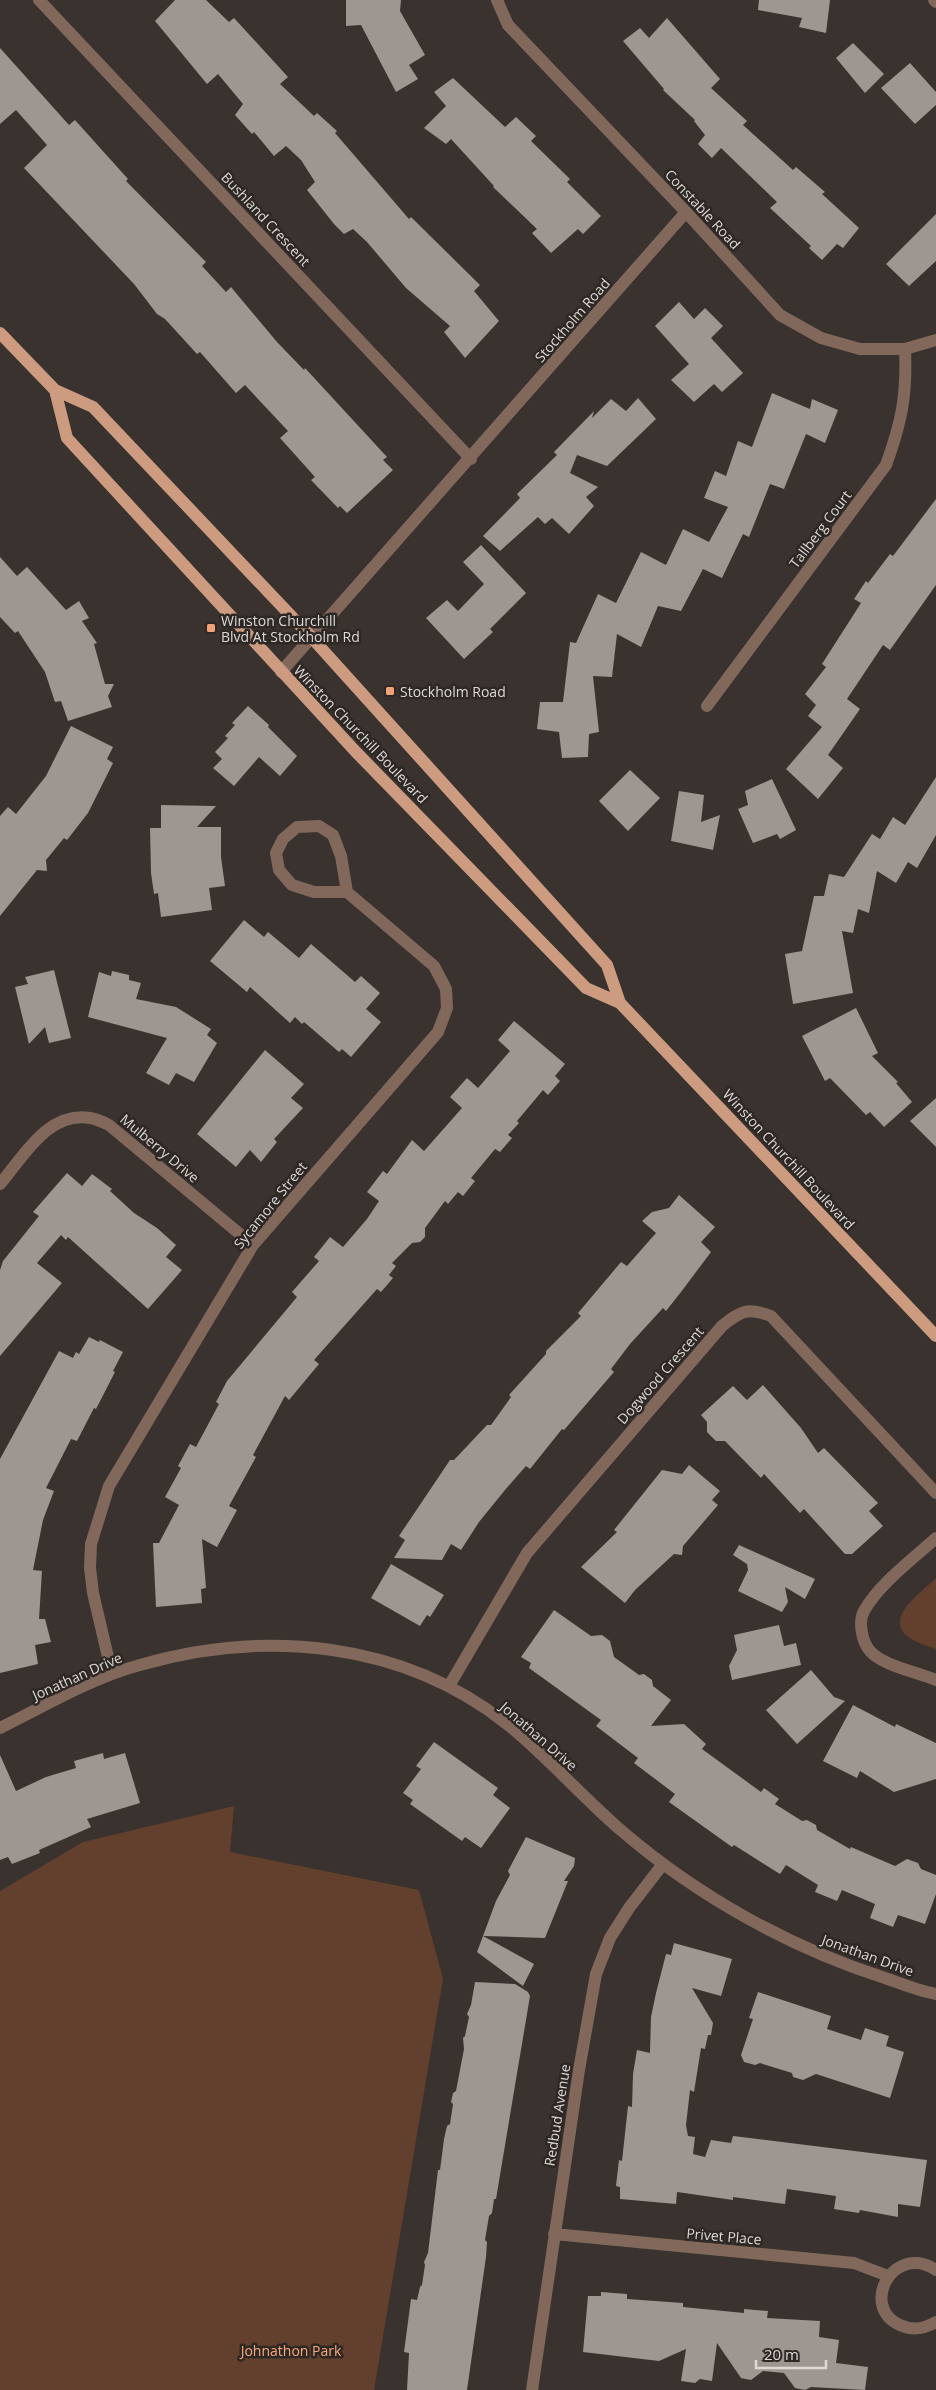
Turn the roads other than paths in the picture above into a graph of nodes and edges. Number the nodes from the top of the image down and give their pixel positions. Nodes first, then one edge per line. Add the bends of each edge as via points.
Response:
1 (39, 0) edge
2 (498, 0) edge
3 (686, 212) junction
4 (0, 333) edge
5 (936, 340) edge
6 (905, 349) junction
7 (54, 390) junction
8 (471, 459) junction
9 (312, 638) junction
10 (281, 672) junction
11 (707, 706) dead end
12 (347, 892) junction
13 (620, 1003) junction
14 (0, 1184) edge
15 (253, 1245) junction
16 (936, 1336) edge
17 (936, 1493) edge
18 (936, 1538) edge
19 (112, 1674) junction
20 (936, 1680) edge
21 (449, 1686) junction
22 (0, 1728) edge
23 (663, 1864) junction
24 (936, 1994) edge
25 (554, 2234) junction
26 (936, 2270) edge
27 (888, 2276) junction
28 (936, 2322) edge
29 (532, 2390) edge

1 - 8 street, Bushland Crescent
2 - 3 street, Constable Road via 508,25
3 - 6 street, Constable Road via 780,315 821,338 860,349
3 - 8 street, Stockholm Road
4 - 7 main road, Winston Churchill Boulevard
5 - 6 street, Constable Road
6 - 11 street, Tallberg Court via 906,386 900,422 886,465
7 - 9 main road, Winston Churchill Boulevard via 93,407
7 - 10 main road, Winston Churchill Boulevard via 67,438
8 - 9 street, Stockholm Road
9 - 10 street, Stockholm Road
9 - 13 main road, Winston Churchill Boulevard via 607,965
10 - 13 main road, Winston Churchill Boulevard via 586,988
12 - 12 street via 341,856 333,835 319,826 297,827 283,839 276,854 279,870 292,884 314,892
12 - 15 street, Sycamore Street via 434,966 446,989 447,1008 438,1032
13 - 16 main road, Winston Churchill Boulevard
14 - 15 street, Mulberry Drive via 47,1129 68,1118 91,1118 109,1125
15 - 19 street, Sycamore Street via 109,1486 99,1514 91,1544 90,1568
17 - 21 street, Dogwood Crescent via 771,1316 756,1310 740,1312 722,1326 527,1553
18 - 20 street via 879,1591 862,1613 862,1636 870,1651 890,1663
19 - 21 street, Jonathan Drive via 200,1650 236,1646 313,1647 385,1662
19 - 22 street, Jonathan Drive
21 - 23 street, Jonathan Drive via 506,1724 622,1832
23 - 24 street, Jonathan Drive via 775,1933 873,1974
23 - 25 street, Redbud Avenue via 615,1930 596,1974
25 - 27 street, Privet Place via 854,2263
25 - 29 street, Redbud Avenue
26 - 27 street via 918,2263 907,2263
27 - 28 street via 881,2296 888,2316 901,2326 917,2330

